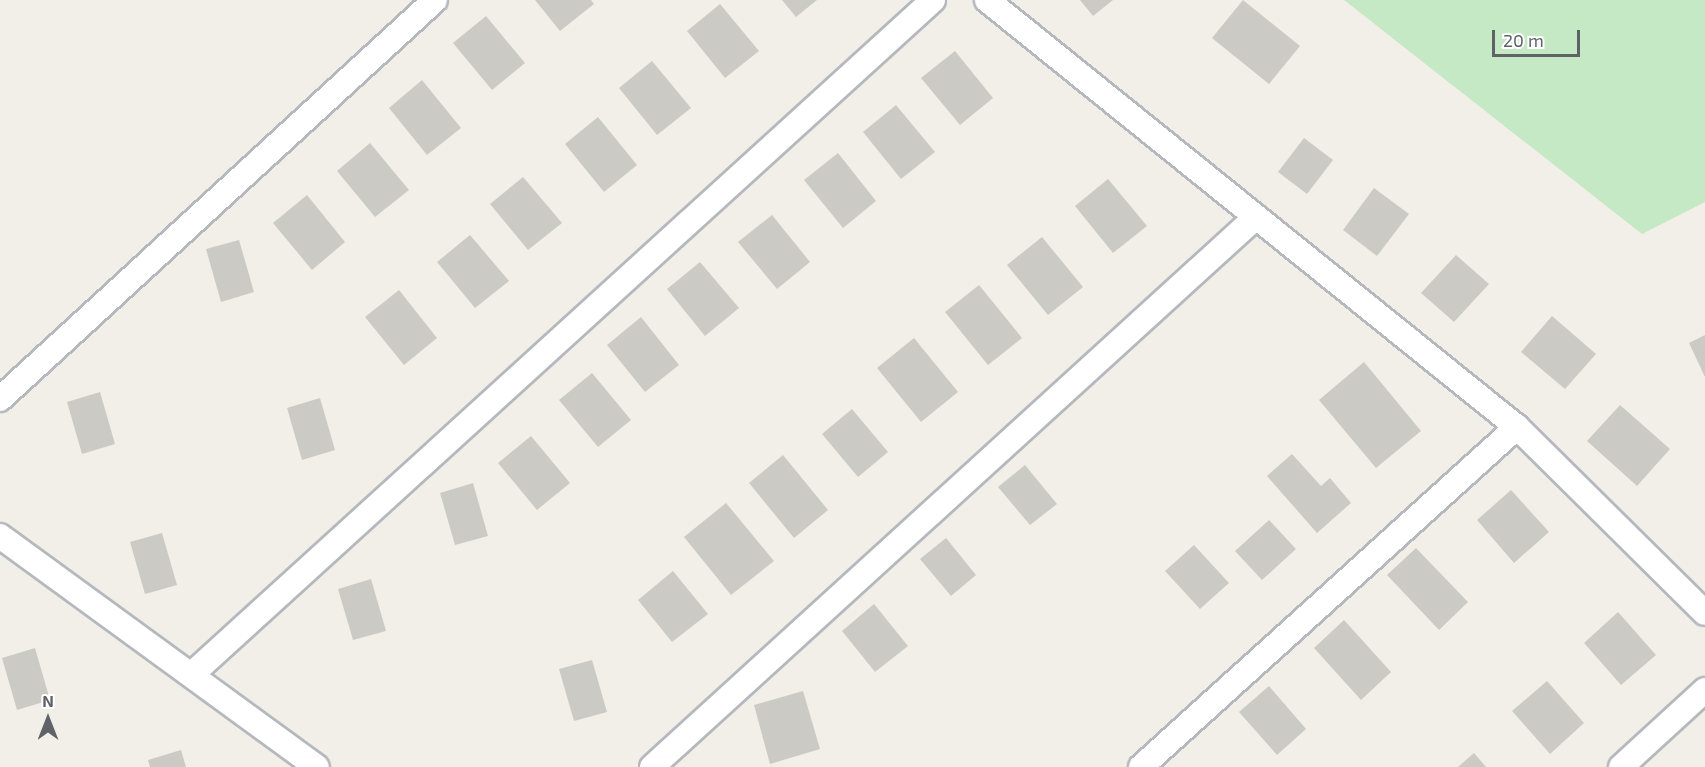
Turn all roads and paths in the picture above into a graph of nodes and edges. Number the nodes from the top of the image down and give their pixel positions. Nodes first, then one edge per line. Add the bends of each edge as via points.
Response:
1 (435, 0) edge
2 (933, 0) edge
3 (987, 0) edge
4 (1256, 217) junction
5 (0, 399) edge
6 (1517, 427) junction
7 (0, 536) edge
8 (1705, 613) edge
9 (191, 675) junction
10 (1705, 690) edge
11 (317, 767) edge
12 (652, 767) edge
13 (1141, 767) edge
14 (1621, 767) edge

1 - 5 street
2 - 9 street
3 - 4 street
4 - 6 street
4 - 12 street
6 - 8 street
6 - 13 street
7 - 9 street
9 - 11 street
10 - 14 street

